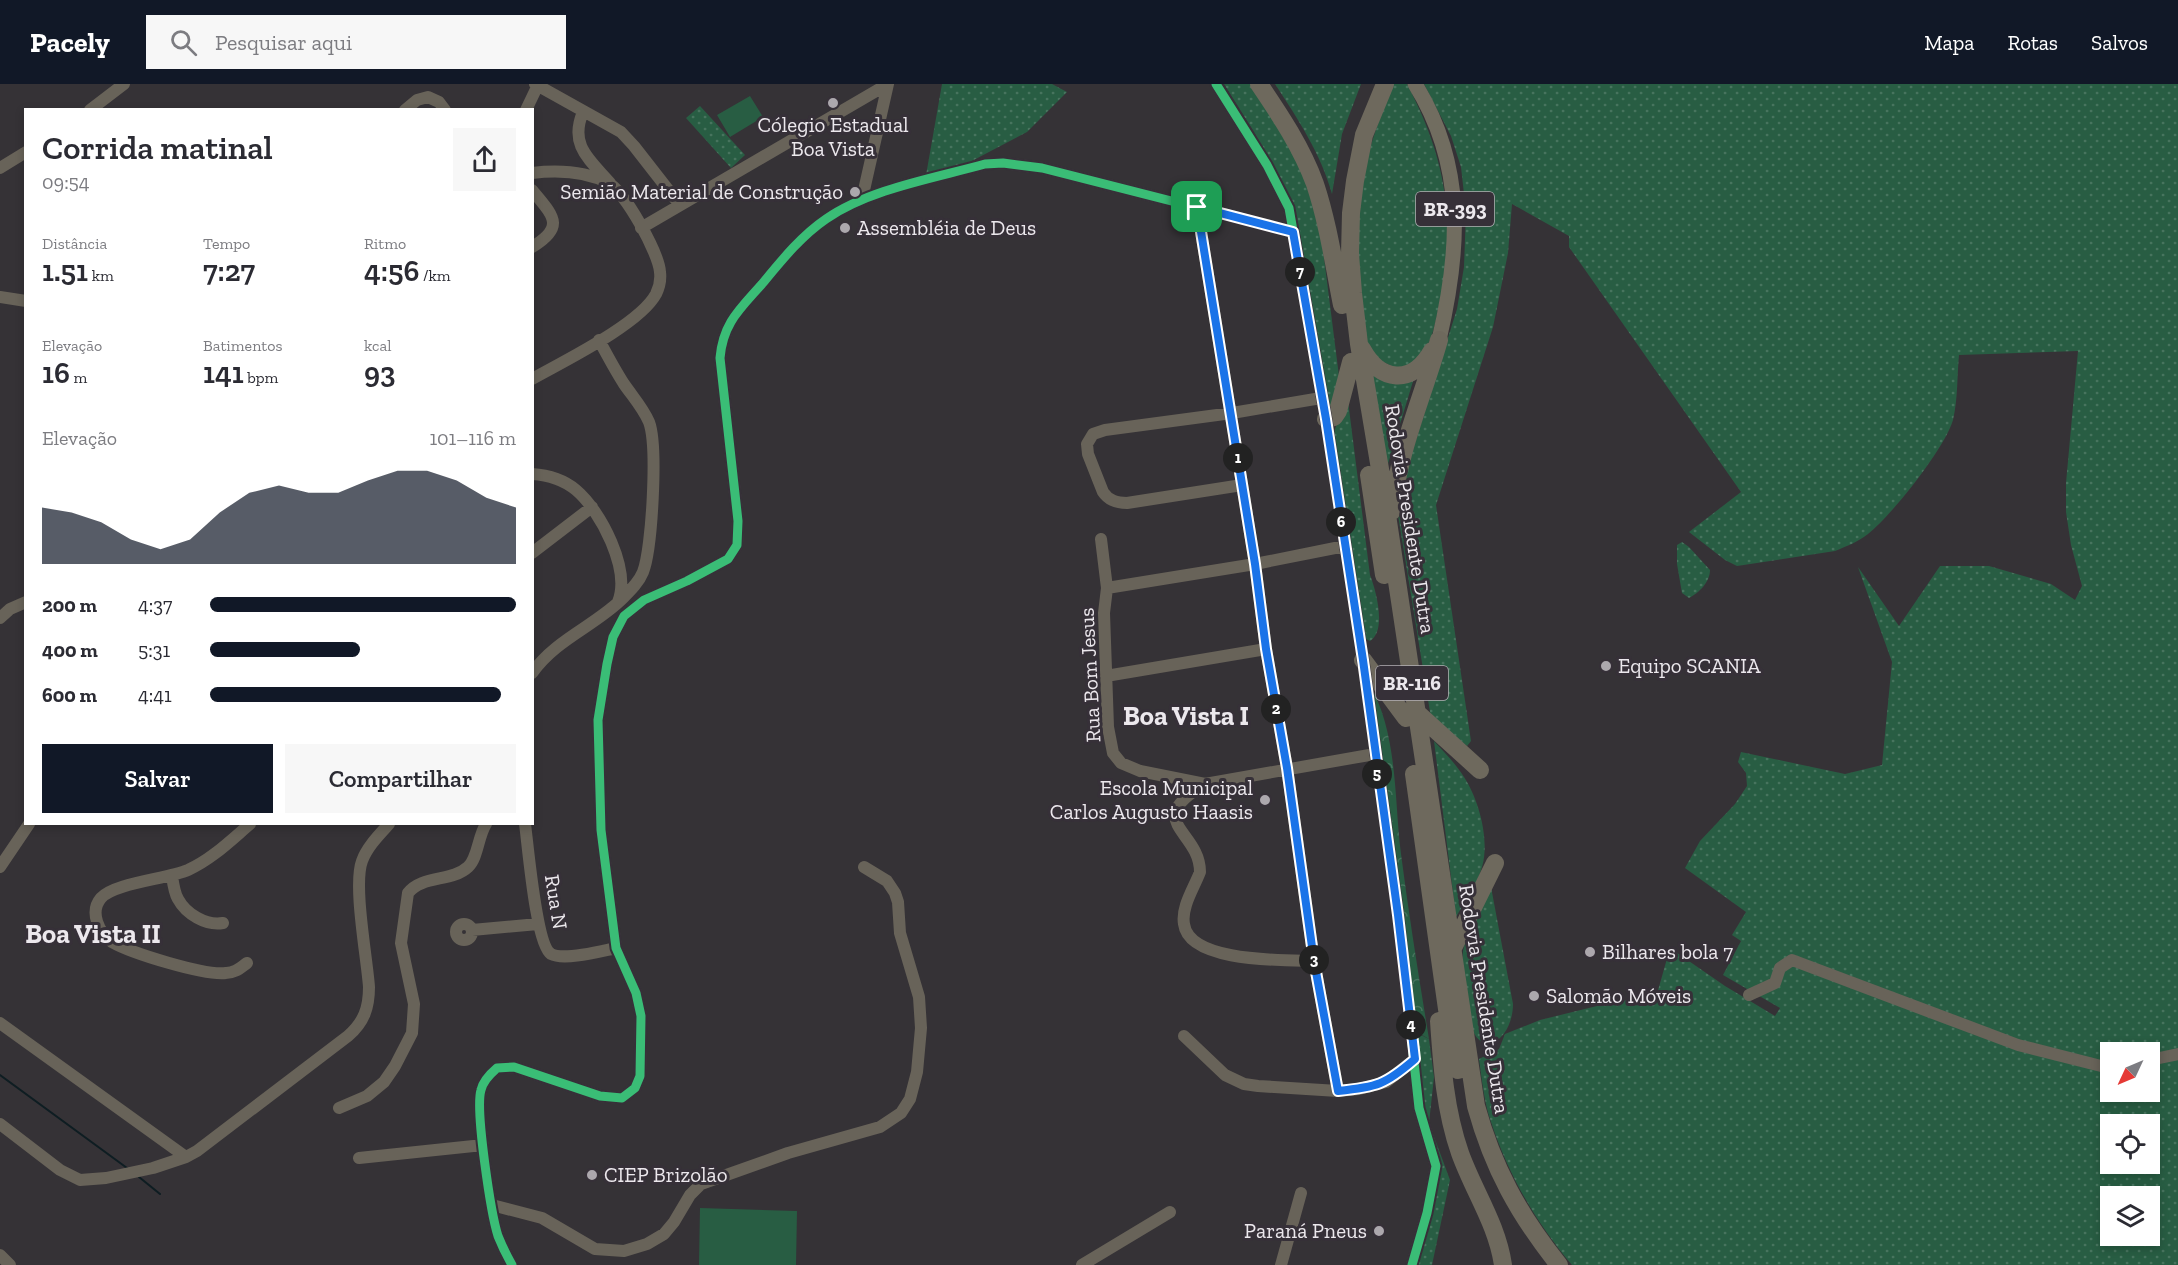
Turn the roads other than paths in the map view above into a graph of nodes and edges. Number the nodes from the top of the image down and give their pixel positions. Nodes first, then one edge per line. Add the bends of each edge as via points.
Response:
1 (124, 84) edge
2 (888, 84) edge
3 (1216, 84) edge
4 (1259, 84) edge
5 (1372, 84) edge
6 (1385, 84) edge
7 (1415, 84) edge
8 (536, 85) edge
9 (93, 108) edge
10 (407, 108) edge
11 (443, 108) edge
12 (527, 108) edge
13 (582, 112) junction
14 (24, 153) edge
15 (0, 168) edge
16 (534, 173) edge
17 (610, 183) junction
18 (534, 192) edge
19 (862, 199) junction
20 (680, 205) junction
21 (1197, 207) junction
22 (641, 228) junction
23 (1293, 232) junction
24 (534, 246) edge
25 (0, 297) edge
26 (24, 301) edge
27 (1342, 305) junction
28 (599, 340) junction
29 (1439, 340) junction
30 (1359, 344) junction
31 (1352, 362) junction
32 (534, 377) edge
33 (1321, 398) junction
34 (1232, 413) junction
35 (1326, 419) junction
36 (534, 474) edge
37 (1242, 485) junction
38 (592, 507) junction
39 (1390, 532) junction
40 (1101, 539) dead end
41 (1345, 546) junction
42 (534, 551) edge
43 (1255, 564) junction
44 (622, 578) junction
45 (635, 584) junction
46 (1107, 588) junction
47 (643, 601) junction
48 (24, 604) edge
49 (620, 605) junction
50 (0, 618) edge
51 (591, 627) junction
52 (578, 632) junction
53 (611, 644) junction
54 (1266, 649) junction
55 (1363, 660) junction
56 (534, 671) edge
57 (1106, 676) junction
58 (1411, 715) junction
59 (1375, 754) junction
60 (1287, 768) junction
61 (1480, 770) dead end
62 (1204, 784) junction
63 (28, 825) edge
64 (249, 825) edge
65 (388, 825) edge
66 (486, 825) edge
67 (525, 825) edge
68 (1495, 863) dead end
69 (0, 867) edge
70 (864, 867) dead end
71 (1428, 873) junction
72 (172, 875) junction
73 (223, 923) dead end
74 (538, 924) junction
75 (472, 930) dead end
76 (616, 948) junction
77 (1452, 950) junction
78 (1314, 961) junction
79 (246, 963) dead end
80 (1749, 995) dead end
81 (0, 1023) edge
82 (1184, 1036) dead end
83 (2178, 1054) edge
84 (2160, 1058) edge
85 (1415, 1059) junction
86 (2100, 1066) edge
87 (1338, 1091) junction
88 (339, 1108) dead end
89 (0, 1124) edge
90 (156, 1135) junction
91 (483, 1145) junction
92 (186, 1157) junction
93 (359, 1158) dead end
94 (151, 1168) junction
95 (1300, 1192) dead end
96 (492, 1205) junction
97 (1170, 1212) dead end
98 (0, 1255) edge
99 (9, 1265) edge
100 (512, 1265) edge
101 (1082, 1265) edge
102 (1281, 1265) edge
103 (1412, 1265) edge
104 (1503, 1265) edge
105 (1544, 1265) edge
106 (1558, 1265) edge

1 - 9 street
2 - 19 street
2 - 20 street
3 - 23 street via 1278,184 1289,208
4 - 27 highway via 1295,141 1315,184
5 - 27 highway, Rodovia Presidente Dutra / BR-116 via 1354,130 1342,186 1338,243
6 - 30 highway, Rodovia Presidente Dutra / BR-116 via 1364,135 1354,181 1350,254
7 - 29 main road, BR-393 via 1445,153 1455,212 1454,263
8 - 12 street
8 - 13 street
10 - 11 street via 428,97
13 - 17 street via 577,129 579,142
13 - 20 street via 621,132
14 - 15 street
16 - 17 street via 563,171
17 - 22 street
18 - 24 street via 554,224 547,237
19 - 21 street via 986,164 1003,163 1042,168
19 - 47 street via 826,219 806,236 728,326 722,338 720,366 738,521 737,545 720,564
20 - 22 street
21 - 23 street
21 - 34 street
22 - 28 street via 660,270 657,293 642,312
23 - 33 street
25 - 26 street
27 - 31 highway, Rodovia Presidente Dutra / BR-116
28 - 32 street
28 - 45 street via 644,412 652,435 651,518 645,567
29 - 30 highway, BR-393 via 1417,370 1396,376 1376,368
29 - 39 highway, BR-393 via 1403,452
30 - 39 highway, Rodovia Presidente Dutra / BR-116
31 - 35 highway via 1338,411
31 - 58 highway, Rodovia Presidente Dutra / BR-116
33 - 34 street
33 - 35 street
34 - 37 street
34 - 37 street via 1105,430 1093,434 1087,444 1088,454 1103,492 1113,501 1127,503
35 - 41 street
36 - 38 street via 568,485
37 - 43 street
38 - 42 street
38 - 44 street via 610,539
39 - 58 highway, Rodovia Presidente Dutra / BR-116
40 - 46 street, Rua Bom Jesus
41 - 43 street
41 - 55 street
43 - 46 street
43 - 54 street
44 - 45 street
44 - 49 street
45 - 47 street
45 - 49 street
46 - 57 street, Rua Bom Jesus
47 - 49 street
47 - 53 street via 620,622
48 - 50 street
49 - 51 street
49 - 52 street
49 - 53 street
51 - 52 street
51 - 53 street via 605,631
52 - 56 street via 550,652
53 - 76 street via 598,732 601,830
54 - 57 street
54 - 60 street
55 - 58 highway
55 - 59 street
57 - 62 street, Rua Bom Jesus via 1108,727 1116,759 1140,771
58 - 61 highway
58 - 71 highway, Rodovia Presidente Dutra / BR-116
58 - 77 highway, Rodovia Presidente Dutra / BR-116
59 - 60 street, Rua Bom Jesus
59 - 85 street
60 - 62 street, Rua Bom Jesus
60 - 78 street
62 - 78 street via 1179,804 1175,818 1200,866 1184,914 1188,936 1218,953
63 - 69 street
64 - 72 street via 211,857
65 - 92 street via 366,853 360,869 369,987 364,1017 348,1036
66 - 88 street via 474,859 466,869 419,884 408,893 401,944 414,1004 412,1033 384,1082 367,1096
67 - 74 street, Rua N
68 - 77 highway
70 - 96 street via 887,881 895,893 900,933 919,997 921,1028 914,1089 896,1118 880,1127 788,1153 701,1184 664,1234 624,1251 595,1249 542,1218
71 - 104 highway via 1448,1111 1461,1154 1495,1229
71 - 105 highway, Rodovia Presidente Dutra / BR-116 via 1447,1009 1469,1125 1502,1205
72 - 73 street via 177,899 187,910 211,924
72 - 79 street via 137,882 102,897 96,918 104,935 123,947 201,972 227,974
74 - 75 street
74 - 76 street, Rua N via 544,947 553,954 566,956
76 - 91 street via 636,993 641,1016 641,1066 635,1088 622,1098 600,1096 514,1066 497,1068 486,1080 479,1099
77 - 106 highway, Rodovia Presidente Dutra / BR-116 via 1472,1084 1489,1149 1518,1208
78 - 87 street
80 - 86 street via 1775,984 1780,968 1792,960 2018,1045
81 - 90 street
82 - 87 street via 1225,1076 1244,1084
83 - 84 street
85 - 87 street via 1386,1082
85 - 103 street via 1422,1125 1436,1171
89 - 94 street via 60,1170 80,1180
90 - 92 street
90 - 94 street via 162,1154
91 - 93 street
91 - 96 street
92 - 94 street
95 - 102 street
96 - 100 street via 498,1234
97 - 101 street
98 - 99 street

